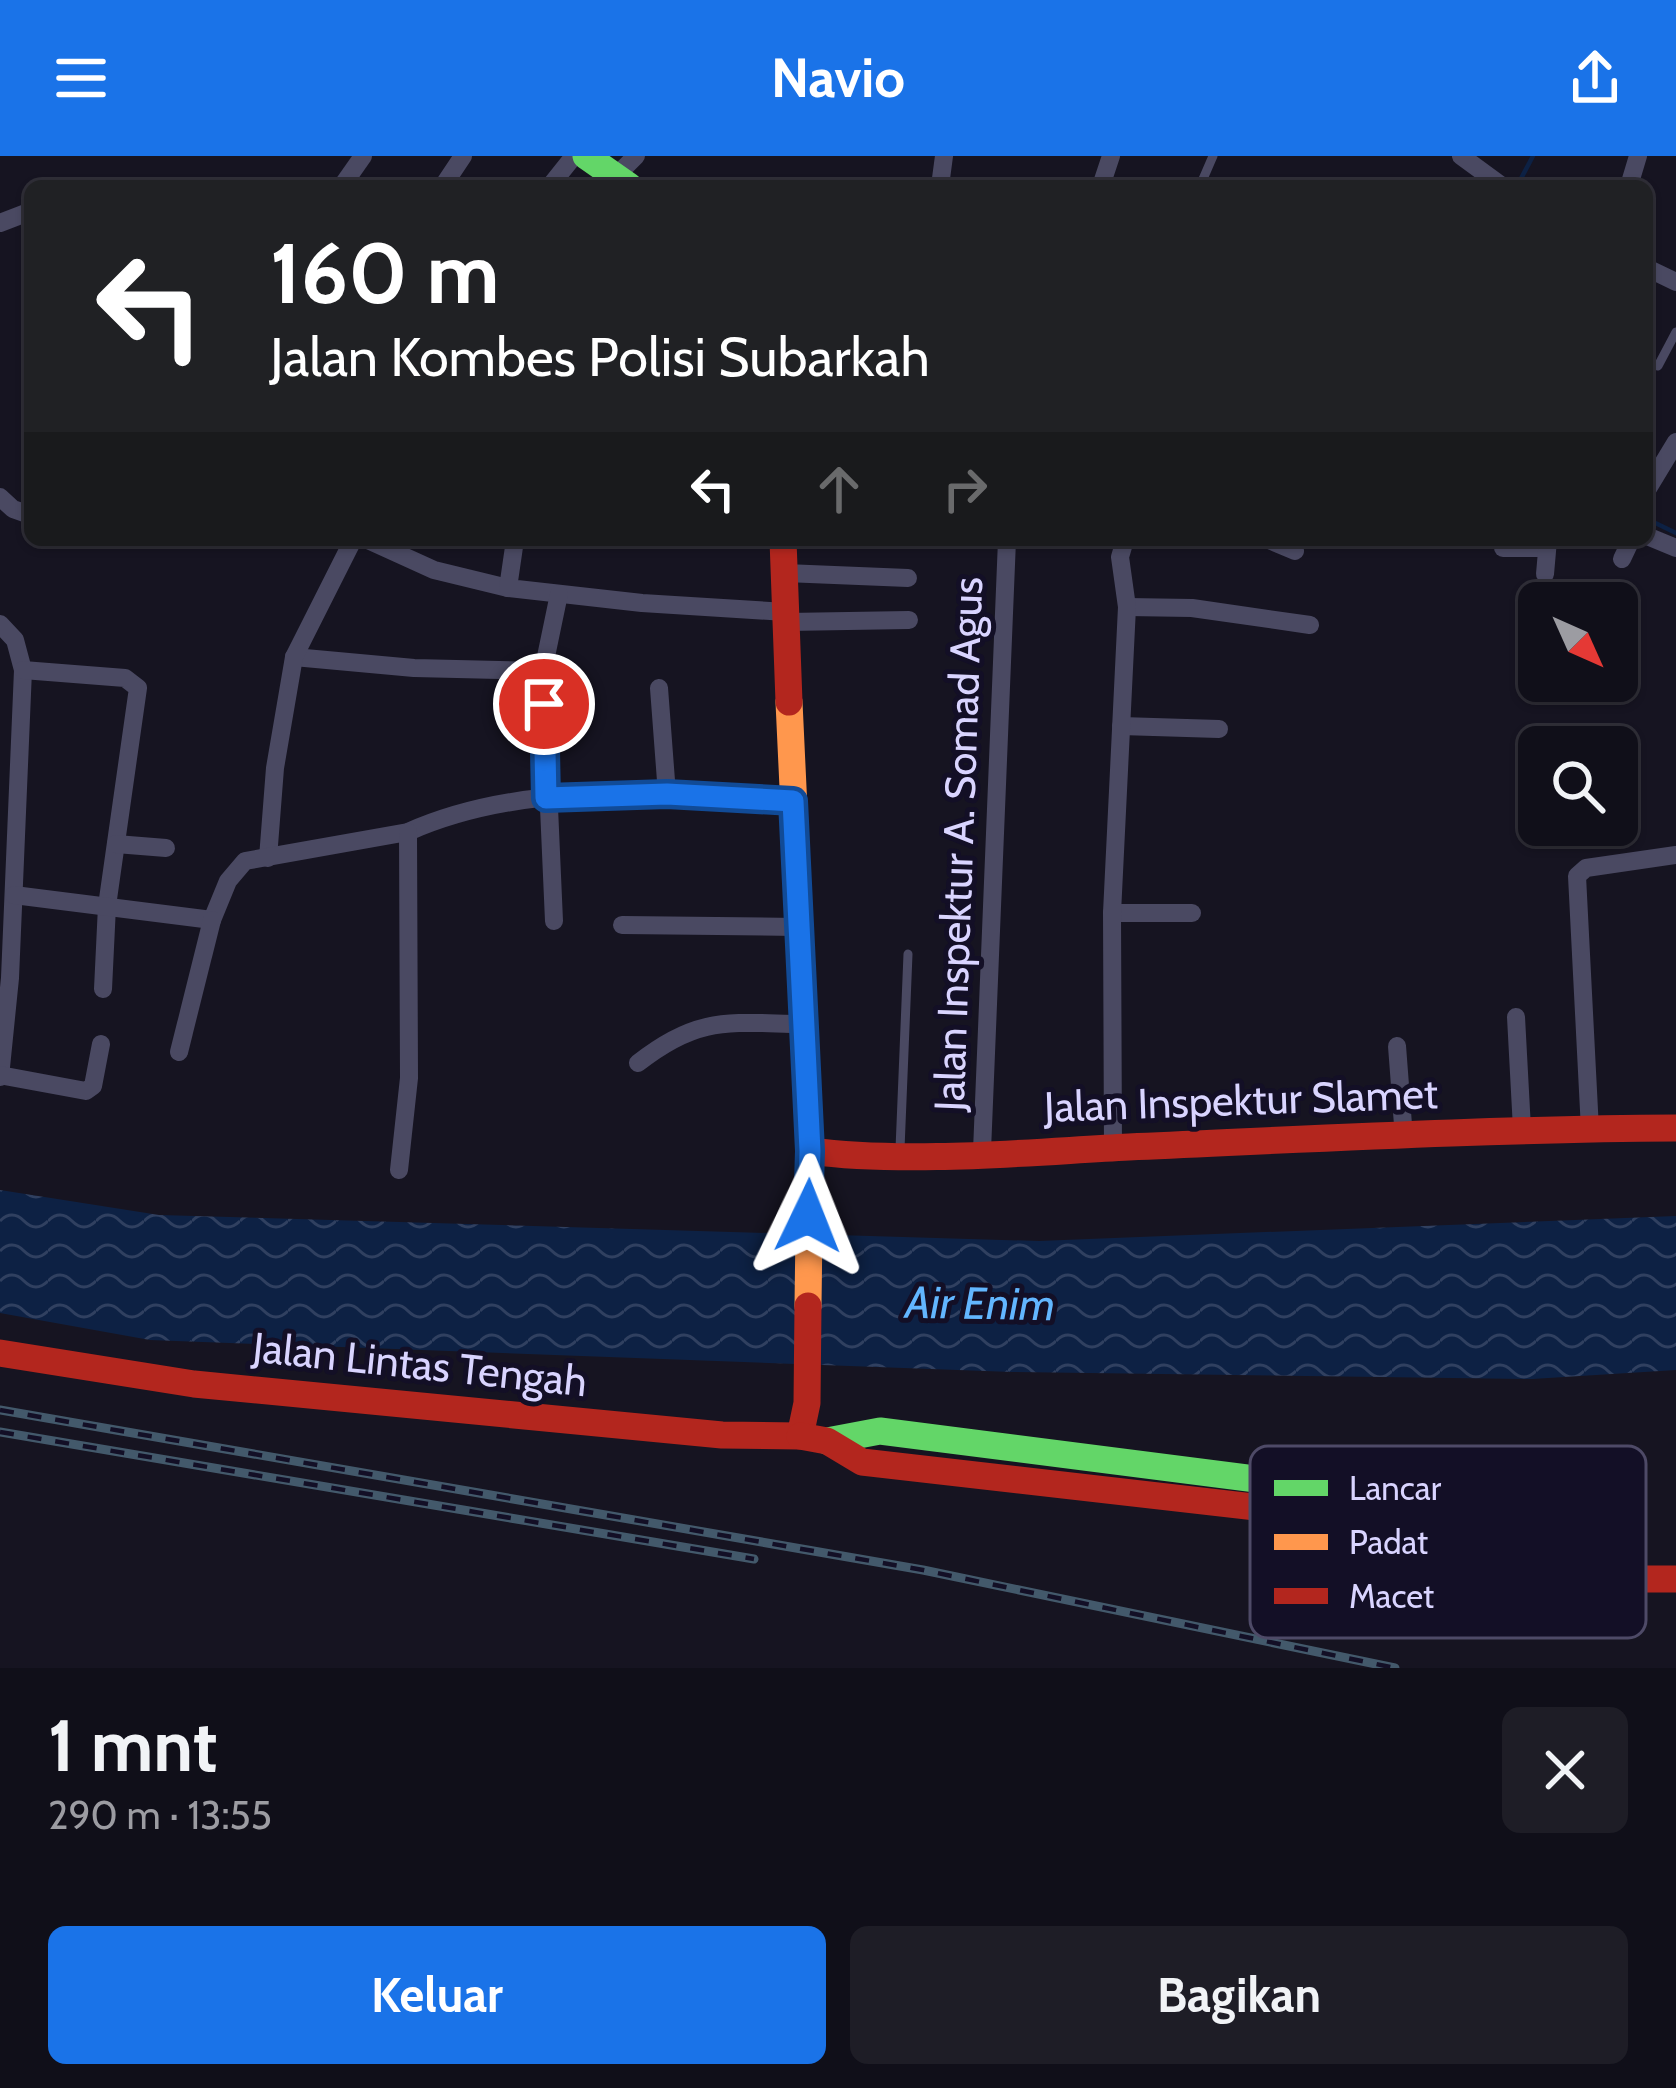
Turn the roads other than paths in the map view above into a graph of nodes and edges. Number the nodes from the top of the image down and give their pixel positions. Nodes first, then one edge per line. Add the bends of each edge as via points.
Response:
1 (574, 156) edge
2 (586, 156) edge
3 (1461, 156) edge
4 (627, 172) edge
5 (555, 180) edge
6 (1495, 180) edge
7 (1676, 332) edge
8 (1658, 366) dead end
9 (1676, 442) edge
10 (1653, 481) edge
11 (0, 496) edge
12 (24, 513) edge
13 (350, 546) edge
14 (381, 546) edge
15 (514, 546) edge
16 (783, 546) edge
17 (1007, 546) edge
18 (1123, 546) edge
19 (1285, 546) edge
20 (1525, 546) edge
21 (1547, 546) edge
22 (1628, 546) edge
23 (1503, 548) dead end
24 (1295, 550) dead end
25 (1622, 559) dead end
26 (785, 573) junction
27 (1545, 574) dead end
28 (908, 578) dead end
29 (508, 588) junction
30 (559, 594) junction
31 (1127, 607) junction
32 (786, 617) junction
33 (909, 620) dead end
34 (0, 624) edge
35 (1310, 625) dead end
36 (294, 657) junction
37 (23, 670) junction
38 (543, 671) junction
39 (659, 688) dead end
40 (1121, 726) junction
41 (1219, 729) dead end
42 (667, 794) junction
43 (546, 798) junction
44 (793, 801) junction
45 (408, 832) junction
46 (116, 844) junction
47 (8, 845) edge
48 (166, 848) dead end
49 (1676, 855) edge
50 (268, 858) junction
51 (14, 895) junction
52 (106, 906) junction
53 (1112, 913) junction
54 (1192, 913) dead end
55 (212, 920) junction
56 (554, 921) dead end
57 (622, 925) dead end
58 (797, 927) junction
59 (908, 954) dead end
60 (5, 978) edge
61 (103, 989) dead end
62 (1516, 1017) dead end
63 (802, 1024) junction
64 (101, 1044) dead end
65 (1397, 1046) dead end
66 (179, 1052) dead end
67 (638, 1064) dead end
68 (0, 1076) edge
69 (1676, 1128) edge
70 (1522, 1129) junction
71 (1590, 1130) junction
72 (1404, 1138) junction
73 (1113, 1148) junction
74 (810, 1151) junction
75 (982, 1151) junction
76 (900, 1155) junction
77 (399, 1170) dead end
78 (0, 1353) edge
79 (813, 1439) junction
80 (1250, 1478) edge
81 (1250, 1507) edge
82 (1676, 1556) edge
83 (1646, 1557) edge
84 (1676, 1579) edge
85 (1646, 1580) edge

1 - 5 street
2 - 4 main road
3 - 6 street
7 - 8 lane
9 - 10 street
11 - 12 street
13 - 36 street
14 - 29 street via 434,570
15 - 29 street
16 - 26 main road
17 - 75 street, Jalan Inspektur A. Somad Agus
18 - 31 street
19 - 24 street
20 - 23 street
21 - 27 street
22 - 25 street
26 - 28 street
26 - 32 main road
29 - 30 street
30 - 32 street
30 - 38 street
31 - 35 street
31 - 40 street
32 - 33 street
32 - 44 main road
34 - 37 street via 15,640
36 - 38 street
36 - 50 street
37 - 46 street via 125,678 138,688
37 - 47 street
38 - 43 street
39 - 42 street
40 - 41 street
40 - 53 street
42 - 43 street
42 - 44 street
43 - 45 street via 500,802
43 - 56 street
44 - 58 main road
45 - 50 street
45 - 77 street via 409,1078
46 - 48 street
46 - 52 street
47 - 51 street
49 - 71 street via 1577,876
50 - 55 street via 236,867
51 - 52 street
51 - 60 street
52 - 55 street
52 - 61 street
53 - 54 street
53 - 73 street
55 - 66 street
57 - 58 street
58 - 63 main road
59 - 76 lane
60 - 68 street
62 - 70 street
63 - 67 street via 716,1022 667,1040
63 - 74 main road
64 - 68 street via 86,1091
65 - 72 street
69 - 71 main road, Jalan Inspektur Slamet
70 - 71 main road, Jalan Inspektur Slamet
70 - 72 main road, Jalan Inspektur Slamet
72 - 73 main road, Jalan Inspektur Slamet
73 - 75 main road, Jalan Inspektur Slamet
74 - 76 main road, Jalan Inspektur Slamet
74 - 79 main road
75 - 76 main road, Jalan Inspektur Slamet
78 - 79 main road, Jalan Lintas Tengah via 194,1384
79 - 80 main road via 880,1431
79 - 81 main road via 862,1462
82 - 83 main road
84 - 85 main road

